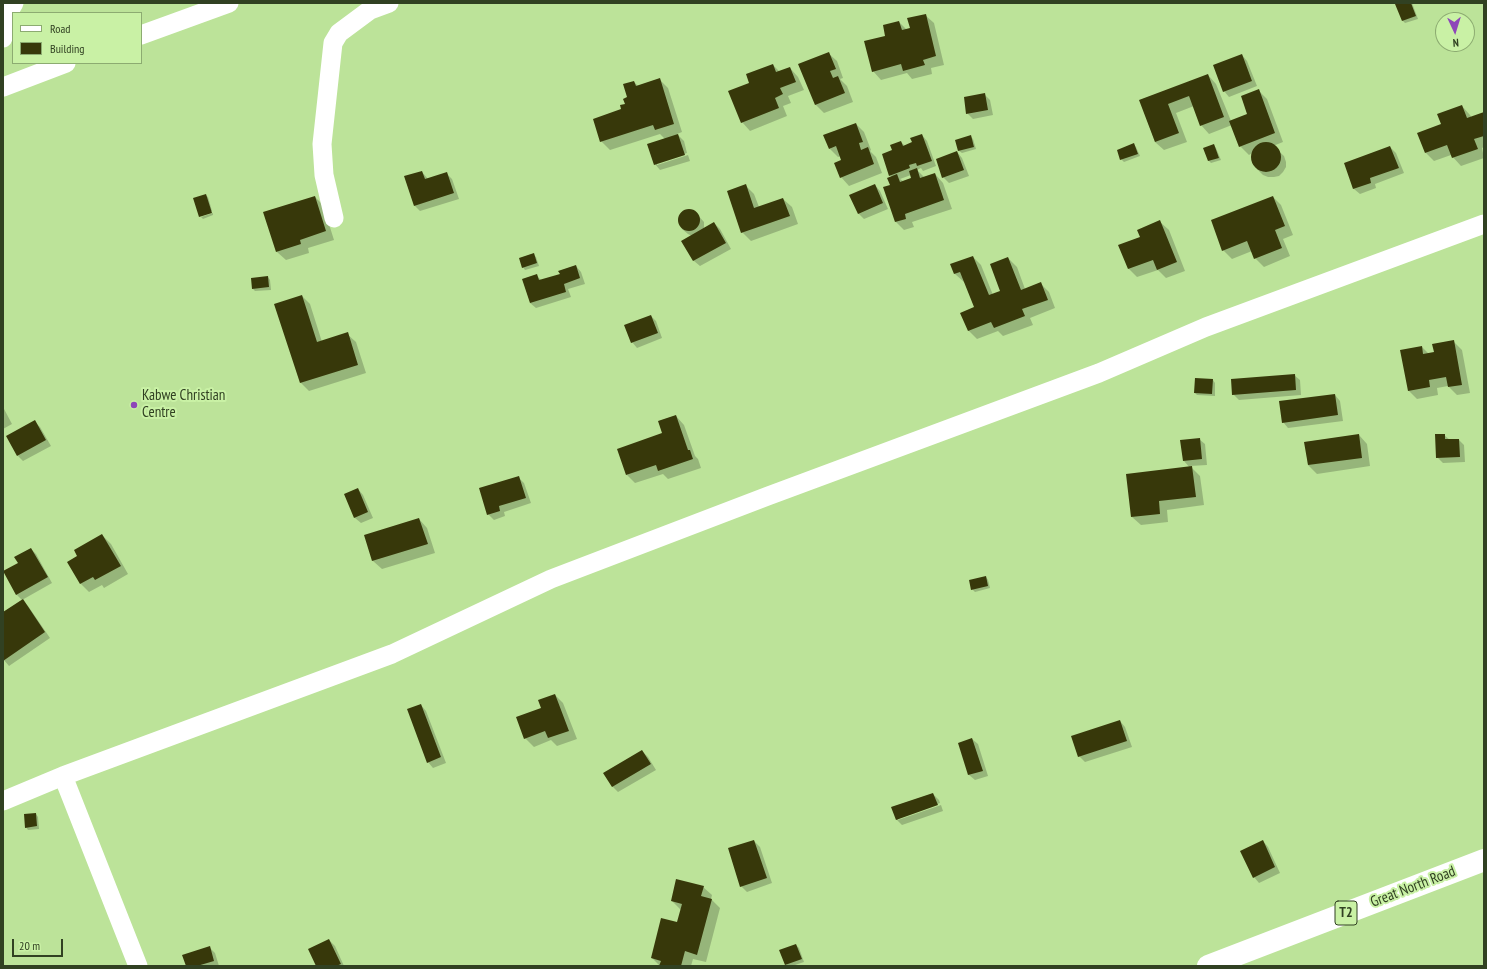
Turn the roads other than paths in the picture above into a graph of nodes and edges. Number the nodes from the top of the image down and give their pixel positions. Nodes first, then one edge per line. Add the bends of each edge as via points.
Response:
1 (14, 3) edge
2 (229, 3) edge
3 (389, 3) edge
4 (363, 7) edge
5 (142, 35) edge
6 (3, 38) edge
7 (63, 64) edge
8 (3, 86) edge
9 (334, 218) dead end
10 (1484, 224) edge
11 (63, 776) junction
12 (3, 801) edge
13 (1484, 860) edge
14 (138, 966) edge
15 (1208, 966) edge

1 - 6 street
2 - 5 street
3 - 4 street
4 - 9 street via 333,43 322,144 324,175
7 - 8 street
10 - 11 street via 1206,327 1099,373 551,579 392,654
11 - 12 street
11 - 14 street
13 - 15 highway, Great North Road / T2

